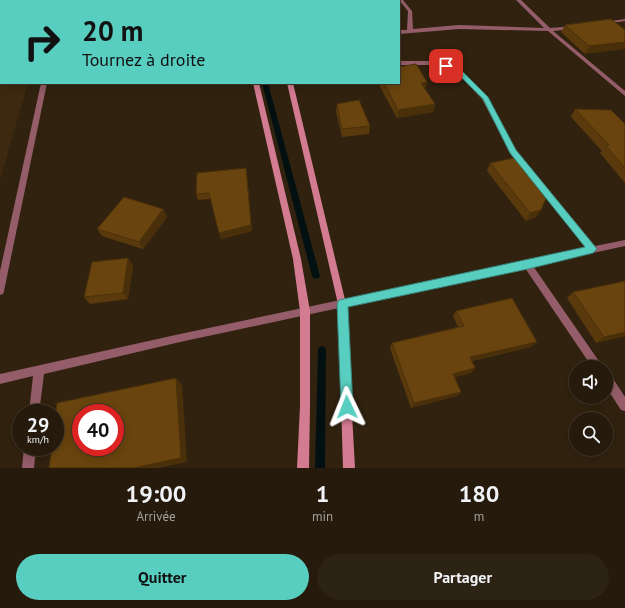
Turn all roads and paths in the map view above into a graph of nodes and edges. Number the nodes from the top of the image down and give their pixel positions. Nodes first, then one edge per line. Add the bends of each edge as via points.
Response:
1 (401, 0) edge
2 (518, 0) edge
3 (625, 20) edge
4 (595, 24) edge
5 (580, 26) edge
6 (410, 30) junction
7 (549, 30) junction
8 (400, 32) edge
9 (400, 63) edge
10 (44, 84) edge
11 (256, 84) edge
12 (290, 84) edge
13 (625, 93) edge
14 (625, 243) edge
15 (593, 249) junction
16 (528, 265) junction
17 (0, 291) edge
18 (342, 304) junction
19 (305, 311) junction
20 (593, 360) edge
21 (39, 371) junction
22 (0, 379) edge
23 (613, 388) edge
24 (35, 404) edge
25 (625, 406) edge
26 (29, 456) edge
27 (28, 468) edge
28 (303, 468) edge
29 (349, 468) edge

1 - 6 street via 410,11
2 - 7 street
3 - 4 street
5 - 7 street
6 - 7 street via 478,27
6 - 8 street
7 - 13 street
9 - 15 street via 431,63 459,72 486,98 513,151
10 - 17 street
11 - 19 street via 297,259
12 - 18 street
14 - 15 street
15 - 16 street
16 - 18 street
16 - 20 street
18 - 19 street
18 - 29 street
19 - 21 street
19 - 28 street
21 - 22 street
21 - 24 street
23 - 25 street
26 - 27 street

